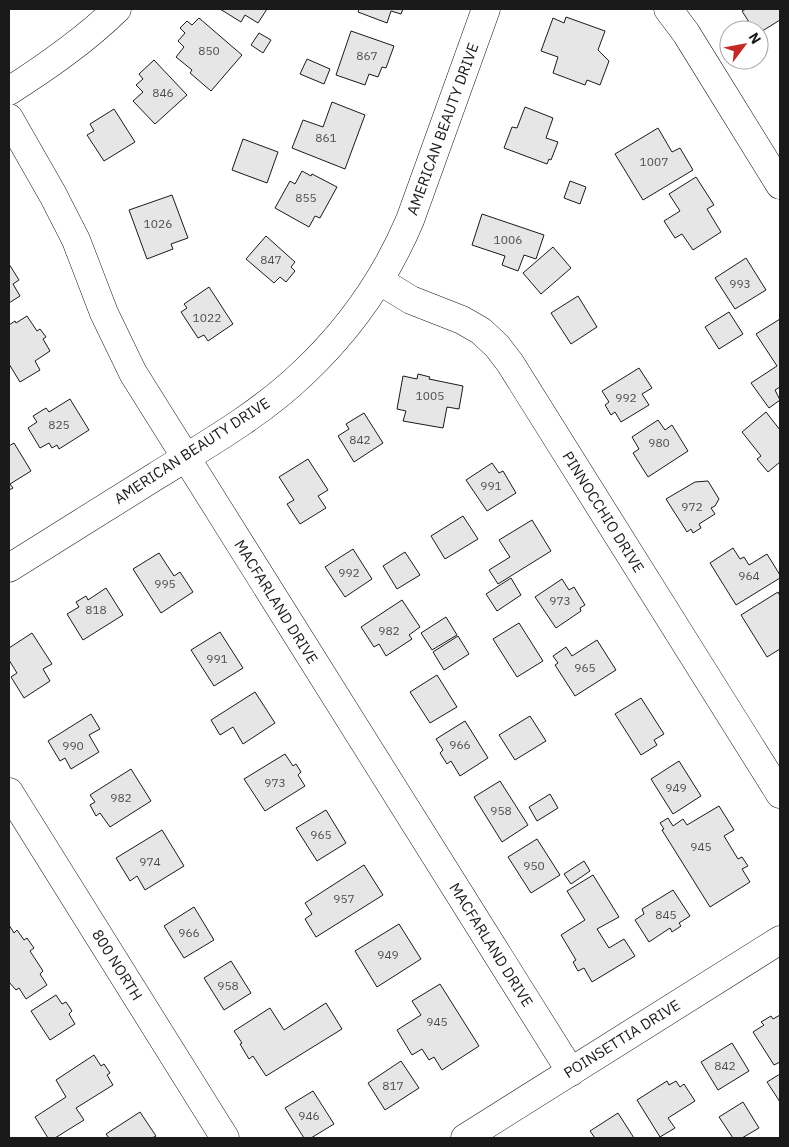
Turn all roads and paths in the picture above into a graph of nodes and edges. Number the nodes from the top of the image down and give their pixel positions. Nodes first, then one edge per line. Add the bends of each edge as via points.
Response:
1 (117, 9) edge
2 (486, 9) edge
3 (668, 9) edge
4 (9, 91) edge
5 (9, 118) edge
6 (780, 185) edge
7 (380, 281) junction
8 (185, 458) junction
9 (9, 568) edge
10 (9, 792) edge
11 (780, 794) edge
12 (780, 940) edge
13 (570, 1072) junction
14 (226, 1138) edge
15 (465, 1138) edge

1 - 4 street via 67,53
2 - 7 street, AMERICAN BEAUTY DRIVE via 410,220
3 - 6 street
5 - 8 street, MACFARLAND DRIVE via 76,240 119,347
7 - 8 street, AMERICAN BEAUTY DRIVE via 343,331 302,375 256,412
7 - 11 street, PINNOCCHIO DRIVE via 411,300 462,320 497,346
8 - 9 street, AMERICAN BEAUTY DRIVE
8 - 13 street, MACFARLAND DRIVE
10 - 14 street, 800 NORTH
12 - 13 street, POINSETTIA DRIVE
13 - 15 street, POINSETTIA DRIVE

